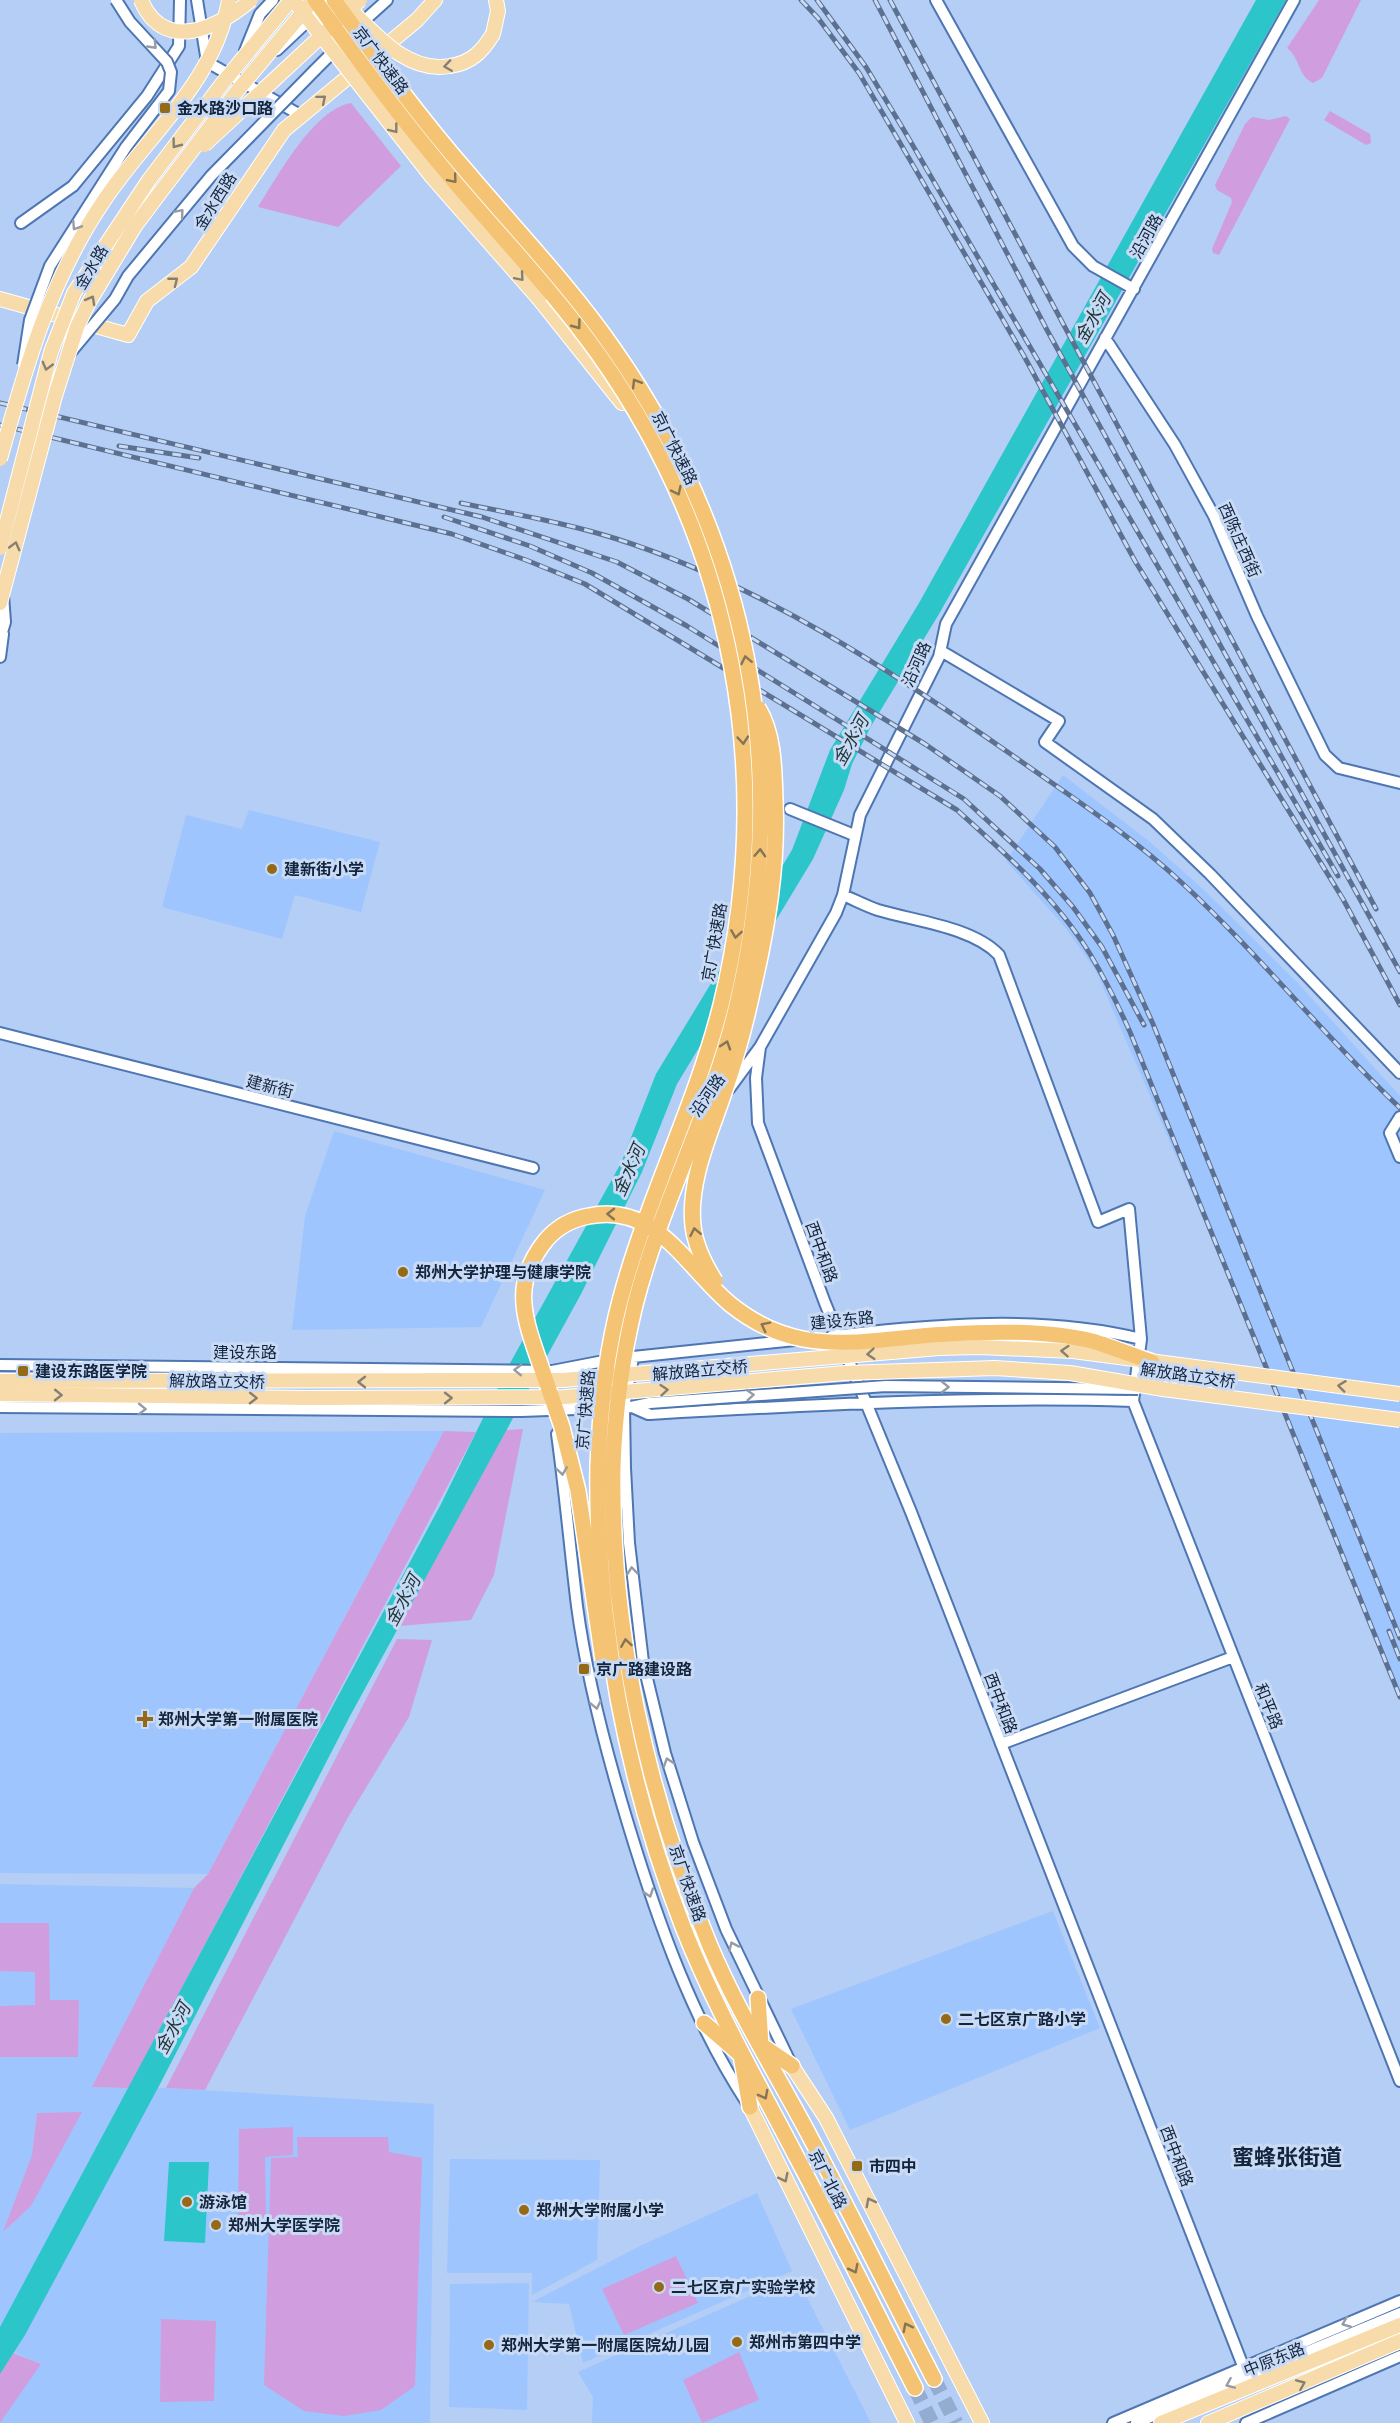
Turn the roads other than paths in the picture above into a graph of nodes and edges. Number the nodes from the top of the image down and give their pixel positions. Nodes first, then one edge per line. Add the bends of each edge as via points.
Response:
1 (116, 0) edge
2 (141, 0) edge
3 (180, 0) edge
4 (197, 0) edge
5 (229, 0) edge
6 (251, 0) edge
7 (273, 0) edge
8 (292, 0) edge
9 (314, 0) edge
10 (332, 0) edge
11 (341, 0) edge
12 (360, 0) edge
13 (387, 0) edge
14 (435, 0) edge
15 (496, 0) edge
16 (936, 0) edge
17 (1294, 0) edge
18 (242, 59) junction
19 (256, 67) junction
20 (302, 116) junction
21 (175, 173) junction
22 (21, 223) dead end
23 (1131, 287) junction
24 (0, 299) edge
25 (1105, 338) junction
26 (66, 357) junction
27 (20, 386) junction
28 (658, 451) junction
29 (0, 459) edge
30 (0, 548) edge
31 (1, 598) edge
32 (5, 622) junction
33 (0, 639) edge
34 (941, 651) junction
35 (0, 657) edge
36 (754, 702) junction
37 (1400, 783) edge
38 (790, 809) dead end
39 (854, 835) junction
40 (843, 896) junction
41 (0, 1033) edge
42 (760, 1047) junction
43 (1400, 1073) edge
44 (1400, 1117) edge
45 (1400, 1157) edge
46 (533, 1168) dead end
47 (729, 1303) junction
48 (838, 1336) junction
49 (1141, 1339) junction
50 (633, 1358) junction
51 (614, 1359) junction
52 (1152, 1362) junction
53 (0, 1365) edge
54 (550, 1371) junction
55 (0, 1381) edge
56 (1163, 1389) junction
57 (0, 1394) edge
58 (1400, 1394) edge
59 (1133, 1401) junction
60 (866, 1403) junction
61 (0, 1407) edge
62 (627, 1407) junction
63 (554, 1410) junction
64 (1400, 1420) edge
65 (1233, 1657) junction
66 (1001, 1744) junction
67 (644, 1807) junction
68 (725, 1980) joint
69 (709, 1987) joint
70 (758, 1998) junction
71 (704, 2023) joint
72 (761, 2045) junction
73 (792, 2066) junction
74 (1400, 2081) edge
75 (750, 2107) joint
76 (1400, 2301) edge
77 (1400, 2313) edge
78 (1400, 2325) edge
79 (1400, 2341) edge
80 (1400, 2356) edge
81 (1243, 2366) junction
82 (934, 2379) tunnel mouth
83 (915, 2388) tunnel mouth
84 (907, 2423) edge
85 (982, 2423) edge
86 (1113, 2423) edge
87 (1136, 2423) edge
88 (1161, 2423) edge
89 (1208, 2423) edge
90 (1246, 2423) edge

1 -> 27 street, bridge via 130,22 167,62 171,72 169,91 126,147 50,266 30,320
2 - 6 main road, bridge via 159,23 172,30 189,31 214,26
3 - 22 street via 179,46 147,96 73,186
4 - 20 street via 207,62
5 - 27 main road, bridge via 220,38 199,79 103,201 64,268
7 - 18 street via 260,14
8 - 18 main road, 金水路, bridge
8 -> 28 main road, bridge via 432,177 598,370
9 - 19 main road, 金水路, bridge
9 -> 28 highway, 京广快速路, bridge via 407,123 568,313 616,380
10 - 19 street
36 -> 10 highway, 京广快速路, bridge via 718,552 693,487 653,409 580,304 418,114
15 -> 11 main road, bridge via 496,23 486,45 470,61 444,67 414,63 404,57
12 - 21 main road, bridge
26 -> 13 street, bridge via 212,176
20 -> 14 main road, 金水西路 via 417,20
16 - 23 street via 1073,246 1093,266
17 - 23 street, 沿河路
18 -> 30 main road, 金水路, bridge via 122,217 74,293 51,352
19 - 21 main road, 金水路, bridge
24 -> 20 main road, 金水西路 via 128,335 147,301 191,267 263,158 284,130
26 -> 21 main road, 金水路, bridge via 89,302 135,226
23 - 25 street, 沿河路
25 - 34 street, 沿河路 via 946,624
25 - 37 street, 西陈庄西街 via 1175,445 1214,516 1257,616 1325,755 1339,768
31 -> 26 main road, 金水路, bridge
27 - 29 main road, bridge
28 -> 67 highway, 京广快速路, bridge via 690,519 711,580 744,737 746,814 739,912 721,1004 623,1291 603,1396 597,1498 604,1590 619,1694
31 - 32 street
32 - 33 street
32 - 35 street
34 - 39 street, 沿河路 via 873,784
34 - 43 street via 1059,721 1045,742 1153,819
47 -> 36 highway, bridge via 703,1258 693,1226 704,1150 734,1064 773,891 776,825 768,725
68 -> 36 highway, 京广快速路, bridge via 680,1863 640,1723 621,1608 613,1476 619,1390 636,1303 728,1040 750,946 762,814
38 - 39 street
39 - 40 street, 沿河路
40 - 42 street, 沿河路
40 - 49 street, 和平路 via 968,935 986,943 999,955 1098,1222 1129,1209
41 - 46 street, 建新街
42 - 48 street, 西中和路 via 756,1078 758,1123
42 - 51 street, 沿河路 via 717,1104 671,1177 642,1258
44 - 45 street via 1390,1134
52 -> 47 highway, bridge via 1092,1341 1024,1334 810,1340 770,1329
47 -> 67 highway, bridge via 672,1243 640,1220 618,1214 573,1219 560,1227 534,1257 524,1285 525,1321 562,1426 578,1491 619,1744 627,1775
48 - 49 street, 建设东路 via 911,1328 1028,1324 1094,1329
48 - 50 street, 建设东路
48 - 60 street, 西中和路
49 - 59 street, 和平路
50 - 51 street, 建设东路
50 - 62 street
51 - 54 street, 建设东路
52 -> 55 main road, 解放路立交桥, bridge via 1073,1351 979,1347 563,1380
58 -> 52 main road, 解放路立交桥, bridge
54 -> 53 street, 建设东路
54 - 63 street
57 -> 56 main road, 解放路立交桥, bridge via 565,1397 845,1373 994,1368 1070,1373
62 -> 56 street, bridge via 886,1386
56 - 64 main road, 解放路立交桥, bridge
59 - 60 street via 1029,1398
59 - 65 street, 和平路
60 - 62 street via 648,1414
60 - 66 street, 西中和路
61 -> 63 street
62 - 63 street
70 -> 62 street via 693,1842 653,1708 643,1662 629,1543
63 -> 71 street via 578,1606 606,1751 648,1890
65 - 66 street
65 - 74 street, 和平路
66 - 81 street, 西中和路
67 - 69 highway, 京广快速路 via 672,1896
68 - 72 highway, 京广北路
69 -> 83 highway, 京广北路
70 - 72 highway
70 - 73 street
71 - 75 highway via 741,2055
72 - 73 highway
82 -> 72 highway, 京广北路
85 -> 73 main road via 847,2158
75 -> 84 main road
76 -> 81 street
77 -> 87 street
78 - 88 main road, 中原东路
89 -> 79 main road, 中原东路
80 - 90 street
81 - 86 street

